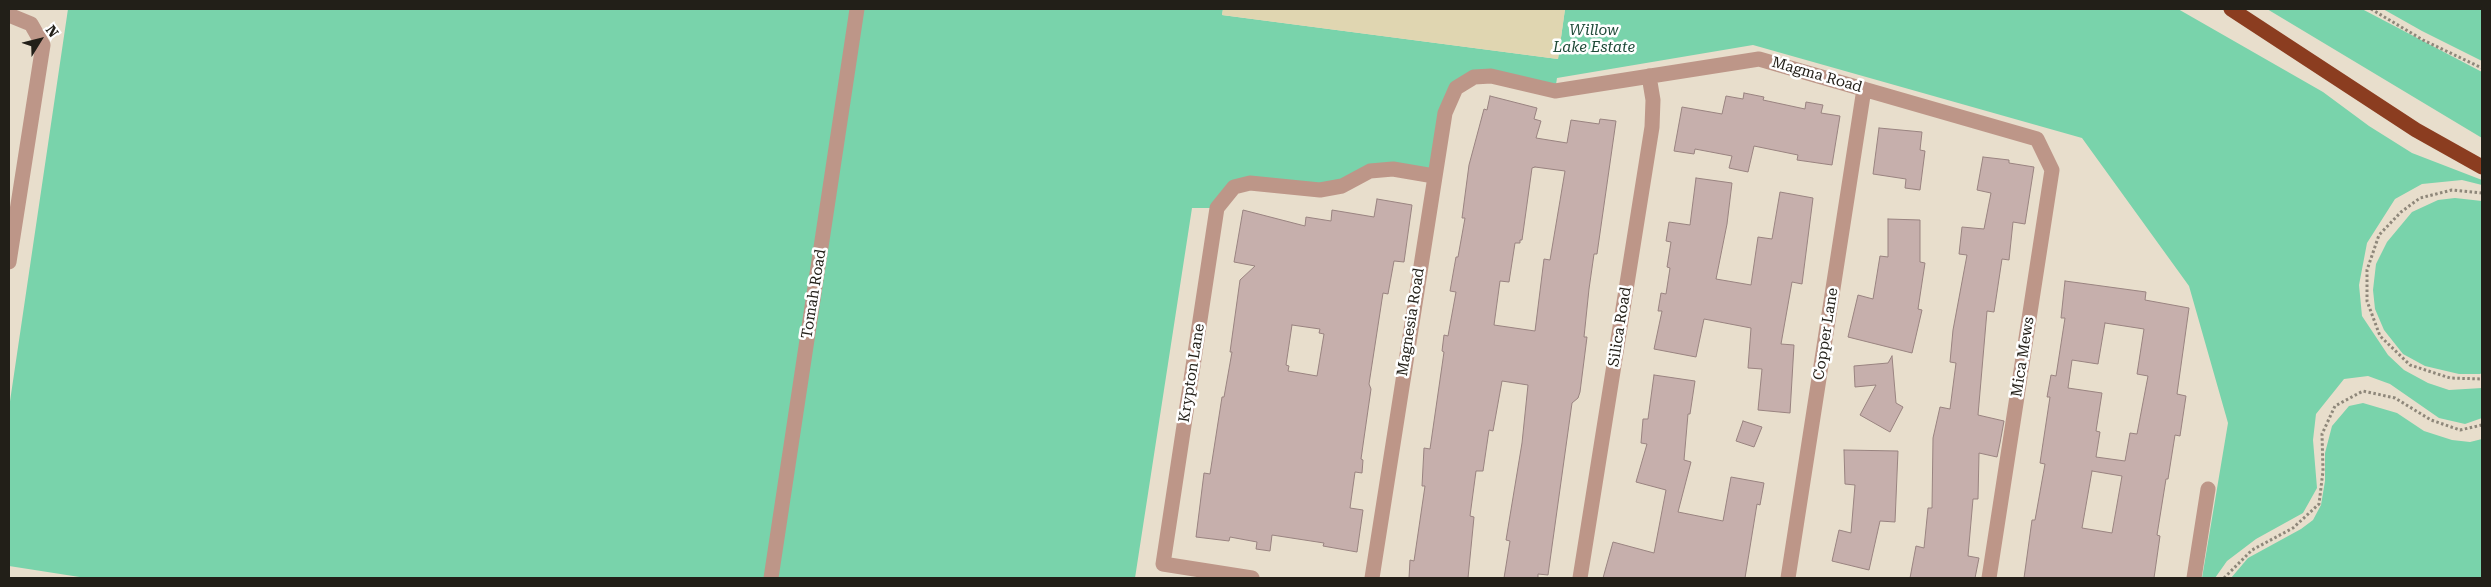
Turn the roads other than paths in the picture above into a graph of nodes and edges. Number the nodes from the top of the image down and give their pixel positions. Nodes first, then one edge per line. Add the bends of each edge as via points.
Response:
1 (857, 9) edge
2 (2231, 9) edge
3 (9, 16) edge
4 (1650, 76) junction
5 (1474, 77) joint
6 (1864, 89) junction
7 (2037, 139) joint
8 (2482, 167) edge
9 (1434, 176) junction
10 (9, 262) edge
11 (2208, 489) dead end
12 (771, 578) edge
13 (1252, 578) edge
14 (1372, 578) edge
15 (1580, 578) edge
16 (1788, 578) edge
17 (1989, 578) edge
18 (2194, 578) edge

1 - 12 street, Tomah Road
2 - 8 highway via 2416,130
3 - 10 street via 14,15 31,24 43,45
4 - 5 street, Magma Road via 1555,91 1491,76
4 - 6 street, Magma Road via 1759,59
4 - 15 street, Silica Road via 1652,127
5 - 9 street, Magnesia Road via 1456,88 1445,113
6 - 7 street, Magma Road
6 - 16 street, Copper Lane
7 - 17 street, Mica Mews via 2052,170
9 - 13 street, Krypton Lane via 1370,171 1342,186 1320,190 1250,183 1234,187 1217,208 1163,564
9 - 14 street, Magnesia Road
11 - 18 street

